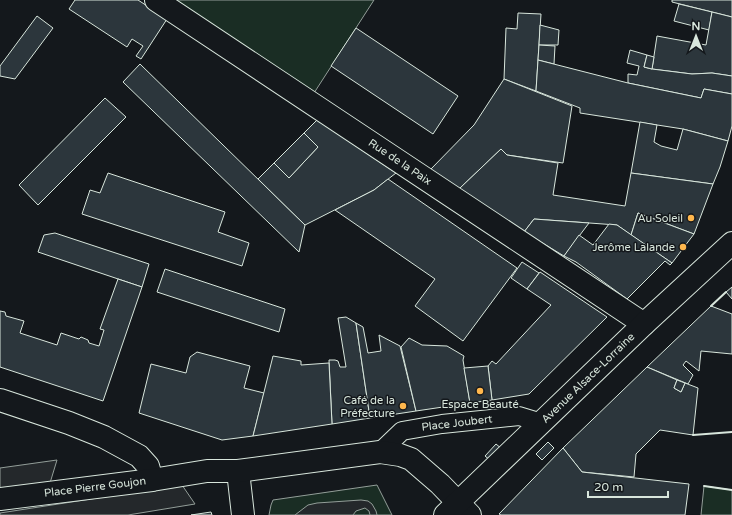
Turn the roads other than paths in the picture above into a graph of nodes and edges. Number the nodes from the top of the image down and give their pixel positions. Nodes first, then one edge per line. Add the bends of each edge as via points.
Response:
1 (156, 0) edge
2 (732, 243) edge
3 (644, 324) junction
4 (0, 400) edge
5 (542, 423) junction
6 (380, 452) junction
7 (238, 471) junction
8 (152, 480) junction
9 (0, 499) edge
10 (458, 511) edge
11 (242, 515) edge

1 - 3 street, Rue de la Paix
2 - 3 street, Avenue Alsace-Lorraine
3 - 5 street, Avenue Alsace-Lorraine
4 - 8 street, Place Pierre Goujon via 104,437 139,456 148,466
5 - 6 street, Place Joubert via 519,416 415,428 402,431
5 - 10 street, Avenue Alsace-Lorraine
6 - 7 street
6 - 10 street via 411,459
7 - 8 street, Place Pierre Goujon via 207,471
7 - 11 street
8 - 9 street, Place Pierre Goujon

